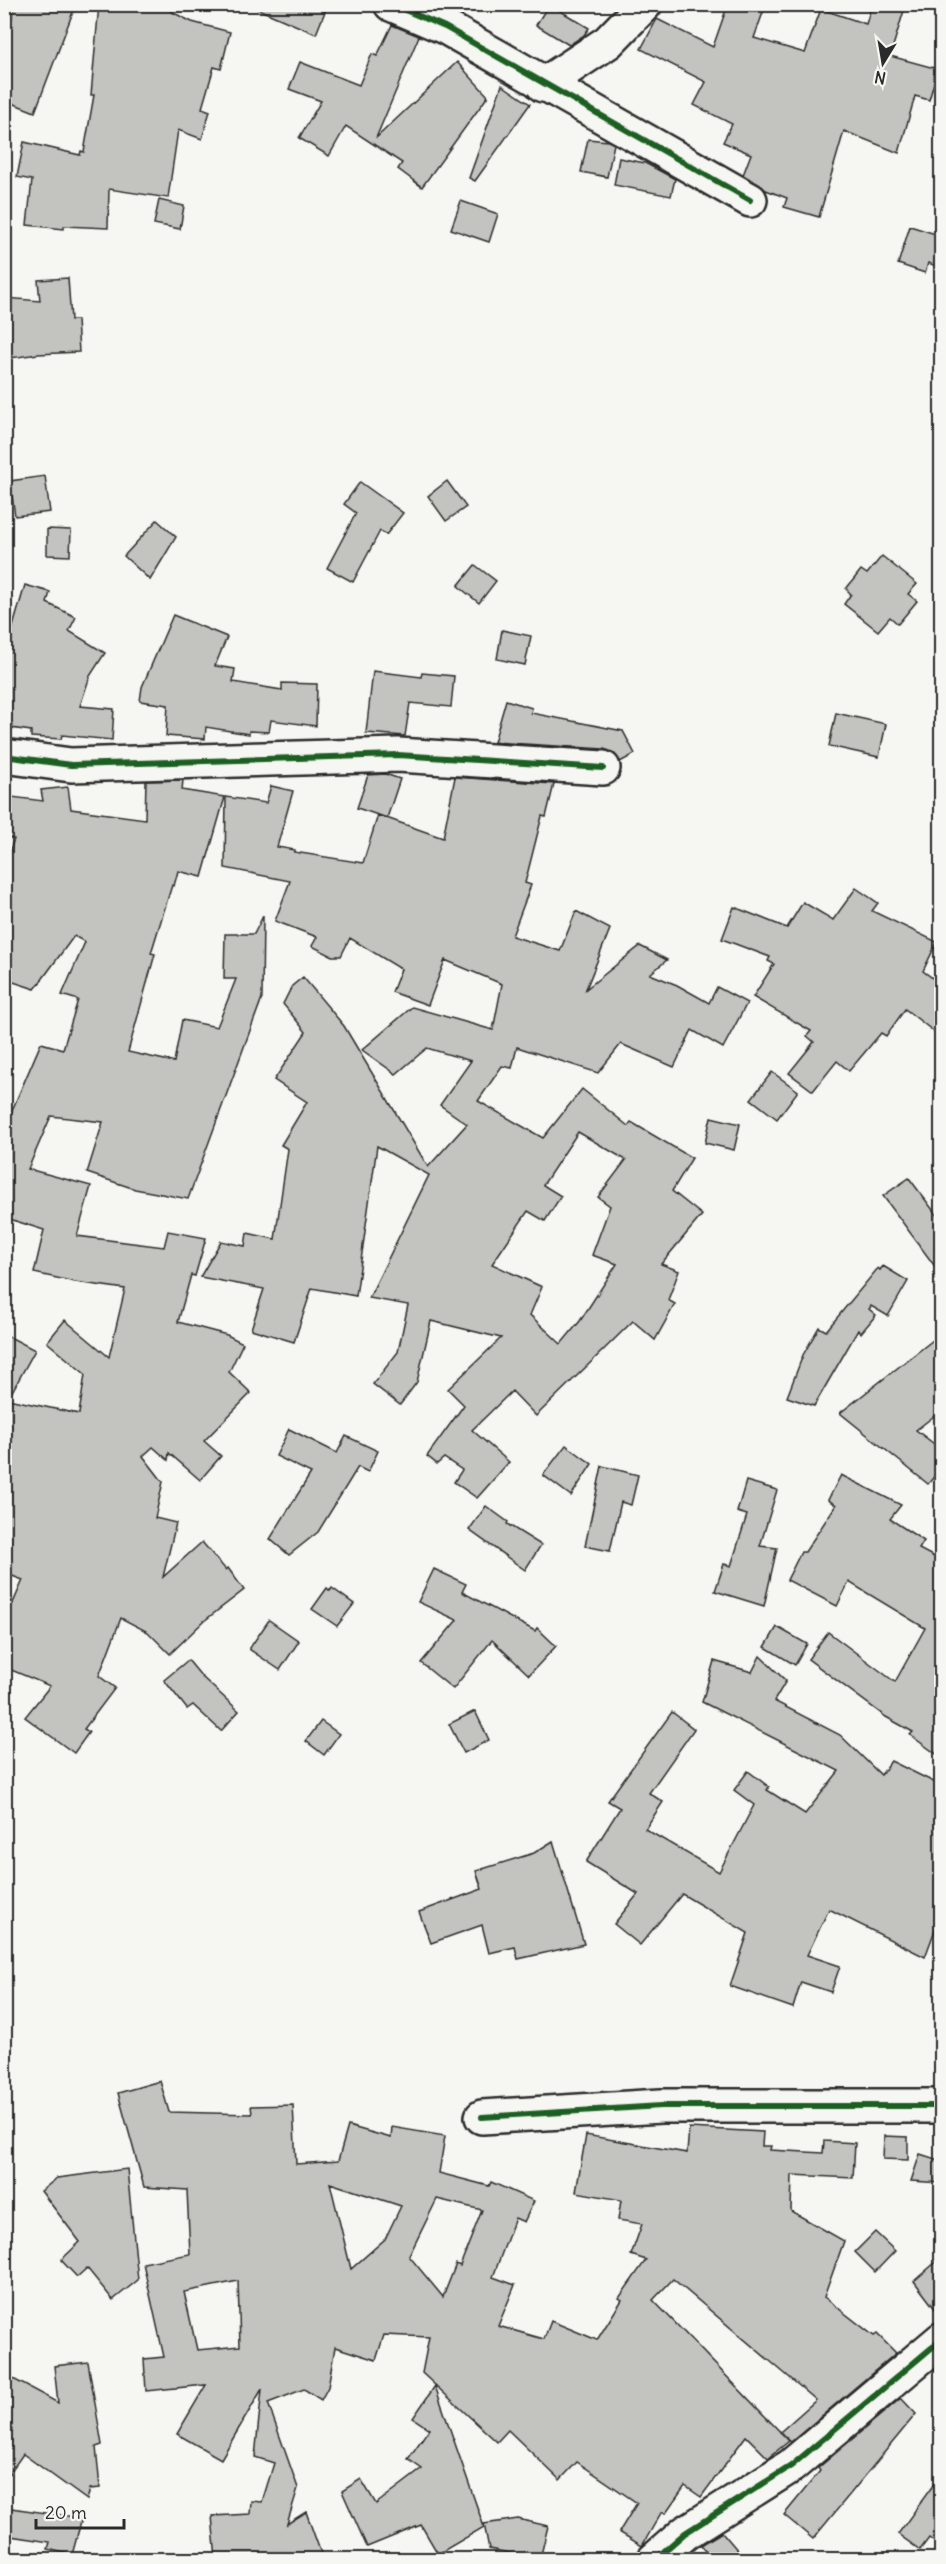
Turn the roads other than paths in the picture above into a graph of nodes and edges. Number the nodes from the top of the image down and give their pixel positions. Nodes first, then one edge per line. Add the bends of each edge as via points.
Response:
1 (391, 4) edge
2 (645, 4) edge
3 (543, 85) junction
4 (750, 200) dead end
5 (4, 756) edge
6 (603, 768) dead end
7 (942, 2106) edge
8 (482, 2117) dead end
9 (942, 2339) edge
10 (654, 2559) edge

1 - 3 street via 445,27
2 - 3 street via 608,42
3 - 4 street
5 - 6 street via 71,765 398,755
7 - 8 street via 661,2106
9 - 10 street via 791,2466 685,2533

